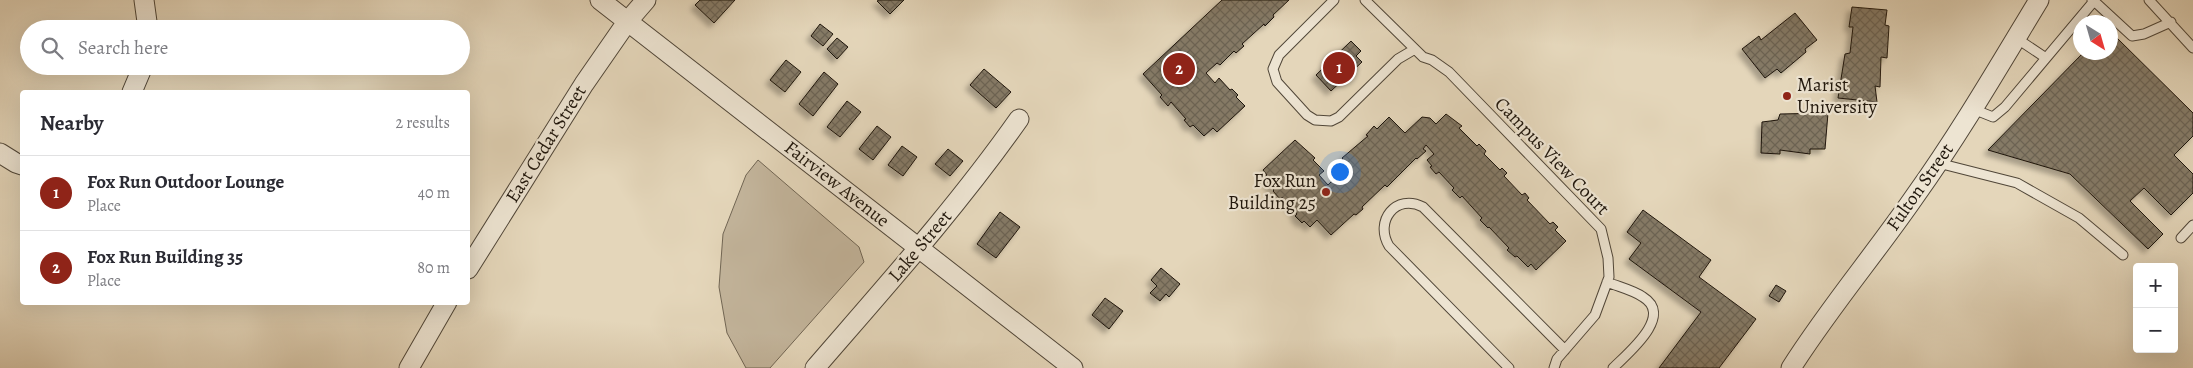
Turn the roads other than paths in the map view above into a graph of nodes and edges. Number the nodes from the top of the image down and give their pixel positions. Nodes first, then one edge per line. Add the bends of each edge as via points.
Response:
1 (144, 0) edge
2 (600, 0) edge
3 (646, 0) edge
4 (1334, 0) edge
5 (1365, 0) edge
6 (1381, 0) edge
7 (2039, 0) edge
8 (2149, 0) edge
9 (2093, 1) edge
10 (1374, 7) junction
11 (147, 20) edge
12 (628, 22) junction
13 (2170, 22) junction
14 (2016, 38) junction
15 (2193, 48) edge
16 (1415, 49) junction
17 (2046, 58) junction
18 (139, 75) edge
19 (133, 90) edge
20 (1973, 109) junction
21 (1018, 119) dead end
22 (0, 153) edge
23 (1938, 163) junction
24 (20, 164) edge
25 (2193, 225) edge
26 (2181, 238) dead end
27 (919, 247) junction
28 (2124, 255) dead end
29 (470, 266) edge
30 (1607, 282) junction
31 (445, 305) edge
32 (1565, 350) junction
33 (409, 368) edge
34 (815, 368) edge
35 (1074, 368) edge
36 (1509, 368) edge
37 (1554, 368) edge
38 (1613, 368) edge
39 (1791, 368) edge

1 - 11 street
2 - 12 street, Fairview Avenue
3 - 12 street, East Cedar Street
4 - 16 lane via 1279,55 1273,69 1277,82 1315,120 1324,122 1339,117 1398,60
5 - 10 lane, Campus View Court
6 - 10 lane
7 - 14 street, Fulton Street
8 - 13 lane
9 - 13 lane via 2132,36
9 - 17 lane
10 - 16 lane, Campus View Court
12 - 27 street, Fairview Avenue
12 - 29 street, East Cedar Street via 584,84
13 - 15 lane
14 - 17 lane
14 - 20 street, Fulton Street
16 - 30 lane, Campus View Court via 1449,72 1601,230 1608,258
17 - 20 lane via 1992,118
18 - 19 street
20 - 23 street, Fulton Street
21 - 27 street, Lake Street
22 - 24 street
23 - 28 lane via 2017,183 2079,218
23 - 39 street, Fulton Street
25 - 26 lane
27 - 34 street, Lake Street
27 - 35 street, Fairview Avenue
30 - 32 lane, Campus View Court via 1595,314
30 - 38 lane via 1643,297 1652,304 1655,313 1640,341
31 - 33 street
32 - 36 lane via 1423,207 1415,202 1404,202 1395,208 1386,217 1383,228 1389,246
32 - 37 lane, Campus View Court

